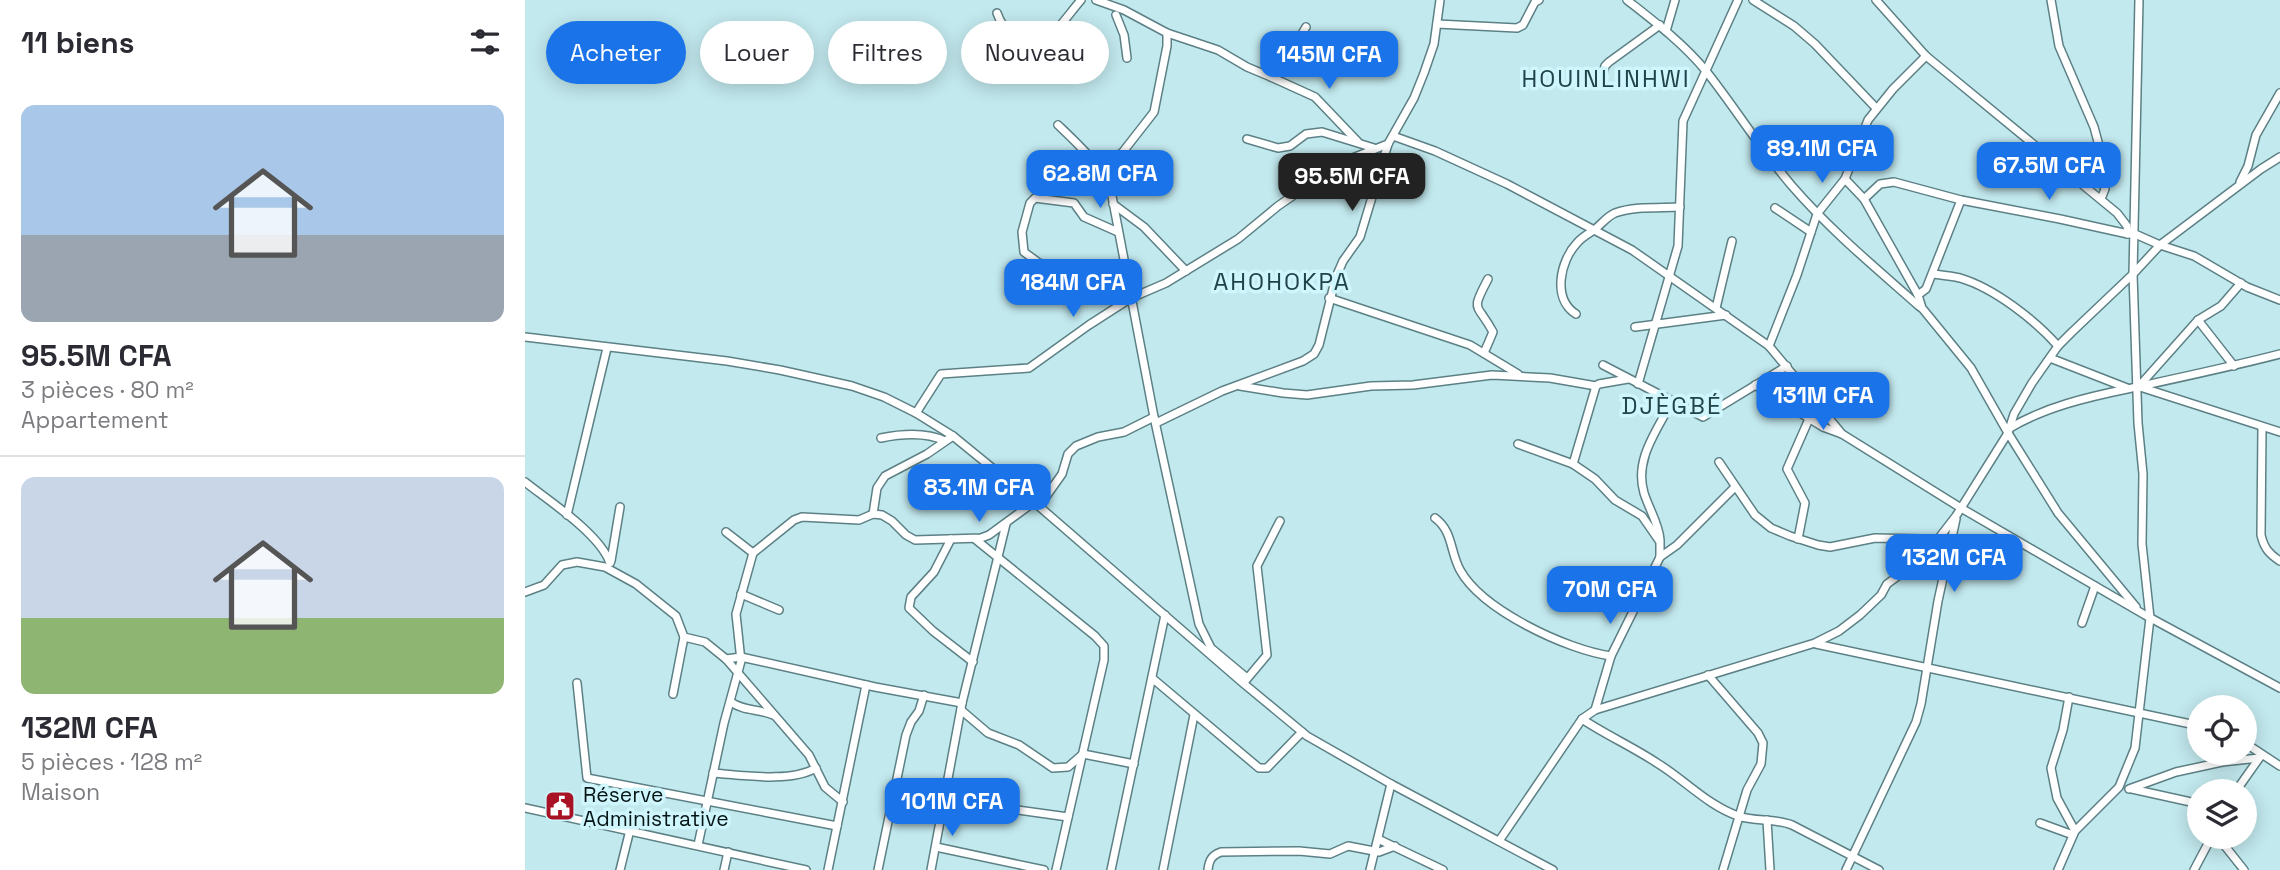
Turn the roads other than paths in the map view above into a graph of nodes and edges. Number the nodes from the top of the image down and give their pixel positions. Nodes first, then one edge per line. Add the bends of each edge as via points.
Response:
1 (1081, 0) edge
2 (1096, 0) edge
3 (1440, 0) edge
4 (1539, 0) edge
5 (1627, 0) edge
6 (1675, 0) edge
7 (1738, 0) edge
8 (1753, 0) edge
9 (1876, 0) edge
10 (2051, 0) edge
11 (2139, 0) edge
12 (1110, 2) edge
13 (997, 13) dead end
14 (1116, 15) dead end
15 (1133, 15) junction
16 (1437, 24) junction
17 (1306, 27) dead end
18 (1663, 28) junction
19 (1123, 32) junction
20 (1167, 33) junction
21 (1926, 56) junction
22 (1127, 58) dead end
23 (1706, 71) junction
24 (1271, 76) junction
25 (1602, 77) dead end
26 (2280, 93) edge
27 (1876, 108) junction
28 (1058, 125) dead end
29 (1393, 136) junction
30 (1247, 138) dead end
31 (1358, 143) junction
32 (1388, 144) junction
33 (1375, 148) junction
34 (2280, 157) edge
35 (1098, 166) junction
36 (1845, 178) junction
37 (2238, 186) junction
38 (1864, 199) junction
39 (2101, 199) junction
40 (1961, 200) junction
41 (1113, 204) junction
42 (1680, 207) junction
43 (1775, 208) dead end
44 (1817, 214) junction
45 (1595, 229) junction
46 (1118, 232) junction
47 (1811, 232) junction
48 (2131, 234) junction
49 (1732, 241) dead end
50 (2160, 245) junction
51 (1186, 271) junction
52 (1933, 274) junction
53 (2133, 274) junction
54 (1669, 277) junction
55 (1488, 279) dead end
56 (2241, 283) junction
57 (1129, 289) junction
58 (1918, 295) junction
59 (1131, 298) junction
60 (1329, 298) junction
61 (2280, 300) edge
62 (1716, 308) junction
63 (1922, 308) junction
64 (1576, 314) dead end
65 (1727, 315) junction
66 (2198, 320) junction
67 (1656, 325) junction
68 (1635, 327) dead end
69 (525, 337) edge
70 (1769, 346) junction
71 (2058, 346) junction
72 (607, 348) junction
73 (1484, 353) junction
74 (2280, 354) edge
75 (2050, 358) junction
76 (1603, 365) dead end
77 (1787, 366) junction
78 (2234, 366) junction
79 (1521, 376) junction
80 (1629, 379) junction
81 (1638, 384) junction
82 (1239, 385) junction
83 (1755, 385) junction
84 (2139, 385) junction
85 (1596, 386) junction
86 (2128, 388) junction
87 (1672, 401) junction
88 (916, 412) junction
89 (1809, 419) junction
90 (1155, 420) junction
91 (2262, 428) junction
92 (2009, 431) junction
93 (2280, 432) edge
94 (1842, 434) junction
95 (953, 436) junction
96 (881, 438) dead end
97 (945, 441) junction
98 (1518, 444) dead end
99 (1719, 462) dead end
100 (1573, 464) junction
101 (525, 482) edge
102 (1735, 487) junction
103 (1034, 502) junction
104 (620, 507) dead end
105 (1961, 508) junction
106 (873, 514) junction
107 (567, 515) junction
108 (1956, 516) junction
109 (1435, 518) dead end
110 (1280, 520) dead end
111 (1007, 523) junction
112 (726, 532) dead end
113 (951, 539) junction
114 (975, 539) junction
115 (1798, 539) junction
116 (1660, 542) junction
117 (1935, 544) junction
118 (754, 552) junction
119 (1660, 556) junction
120 (998, 559) junction
121 (2280, 561) edge
122 (610, 566) junction
123 (2095, 586) junction
124 (525, 592) edge
125 (741, 594) junction
126 (779, 610) dead end
127 (2140, 612) junction
128 (1165, 615) junction
129 (2150, 618) junction
130 (2082, 623) dead end
131 (1199, 624) junction
132 (1188, 635) junction
133 (684, 637) junction
134 (1815, 643) junction
135 (1611, 656) junction
136 (741, 657) junction
137 (726, 659) junction
138 (973, 662) junction
139 (1927, 667) junction
140 (737, 670) junction
141 (1709, 675) junction
142 (1152, 678) junction
143 (1245, 681) junction
144 (577, 683) dead end
145 (866, 685) junction
146 (2280, 688) edge
147 (673, 694) dead end
148 (924, 695) junction
149 (2069, 697) junction
150 (731, 702) junction
151 (962, 707) junction
152 (1595, 710) junction
153 (2139, 712) junction
154 (774, 715) junction
155 (1194, 715) junction
156 (1582, 719) junction
157 (2187, 723) edge
158 (1301, 732) junction
159 (2257, 753) edge
160 (1083, 754) junction
161 (2260, 756) junction
162 (1134, 764) junction
163 (2280, 766) edge
164 (816, 768) junction
165 (713, 772) junction
166 (2244, 779) edge
167 (1391, 784) junction
168 (2119, 787) junction
169 (2129, 789) junction
170 (946, 800) junction
171 (706, 801) junction
172 (2187, 801) edge
173 (843, 802) junction
174 (525, 808) edge
175 (1738, 816) junction
176 (1068, 817) junction
177 (1767, 820) junction
178 (2041, 823) dead end
179 (837, 826) junction
180 (630, 830) junction
181 (2074, 833) junction
182 (1378, 839) junction
183 (1499, 841) junction
184 (698, 845) junction
185 (1395, 846) junction
186 (936, 847) junction
187 (2207, 849) edge
188 (2226, 849) edge
189 (728, 852) junction
190 (1374, 852) junction
191 (1853, 857) junction
192 (772, 866) edge
193 (620, 870) edge
194 (724, 870) edge
195 (806, 870) edge
196 (828, 870) edge
197 (878, 870) edge
198 (931, 870) edge
199 (1044, 870) edge
200 (1056, 870) edge
201 (1111, 870) edge
202 (1163, 870) edge
203 (1208, 870) edge
204 (1370, 870) edge
205 (1443, 870) edge
206 (1553, 870) edge
207 (1723, 870) edge
208 (1770, 870) edge
209 (1846, 870) edge
210 (1879, 870) edge
211 (2058, 870) edge
212 (2194, 870) edge
213 (2244, 870) edge

1 - 13 street via 1033,51 1009,34
2 - 12 street
3 - 16 street
4 - 16 street via 1517,28
5 - 18 street
6 - 18 street
7 - 23 street
8 - 27 street via 1815,44
9 - 21 street
10 - 39 street via 2059,46 2101,153 2105,189
11 - 48 street
12 - 15 street
14 - 19 street
15 - 19 street
15 - 20 street
16 - 29 street via 1424,72
17 - 24 street
18 - 23 street
18 - 25 street via 1609,62
19 - 22 street
20 - 24 street via 1218,50
20 - 35 street via 1154,112 1122,153
21 - 27 street
21 - 39 street
23 - 42 street via 1683,121
23 - 44 street
24 - 31 street via 1315,97
26 - 37 street via 2256,135
27 - 36 street
28 - 35 street
29 - 32 street
29 - 45 street via 1476,169
30 - 31 street via 1278,148 1322,131
31 - 33 street
32 - 33 street
32 - 60 street via 1360,237 1343,261
33 - 51 street via 1340,163 1238,239
34 - 37 street
35 - 41 street
36 - 38 street
36 - 44 street
37 - 50 street
38 - 40 street via 1880,184 1894,182
38 - 58 street
39 - 48 street
40 - 48 street
40 - 52 street
41 - 46 street
41 - 51 street via 1144,227
42 - 45 street via 1615,213
42 - 54 street via 1678,246
43 - 47 street
44 - 47 street
44 - 63 street
45 - 54 street
45 - 64 street via 1575,245 1561,278 1563,300
46 - 57 street
46 - 57 street via 1084,217 1075,203 1035,198 1022,245 1039,263
47 - 70 street
48 - 50 street
48 - 53 street
49 - 62 street
50 - 53 street
50 - 56 street via 2194,256
51 - 59 street
52 - 58 street
52 - 71 street via 1976,284 2028,317
53 - 71 street
53 - 84 street
54 - 62 street
54 - 67 street
55 - 73 street via 1476,307 1493,332
56 - 61 street
56 - 66 street via 2221,306
57 - 59 street
58 - 63 street
59 - 88 street via 1029,368 941,374
59 - 90 street
60 - 73 street
60 - 82 street via 1314,354
62 - 65 street
63 - 92 street via 1971,368
65 - 67 street
65 - 70 street
66 - 78 street
66 - 84 street
67 - 68 street
67 - 81 street
69 - 72 street
70 - 77 street
71 - 75 street
72 - 88 street via 806,375 866,390
72 - 107 street
73 - 79 street
74 - 78 street
75 - 86 street
75 - 92 street via 2014,414
76 - 80 street
77 - 83 street
77 - 94 street
78 - 84 street
79 - 82 street via 1492,375 1307,395
79 - 85 street
80 - 81 street
80 - 85 street
81 - 87 street
82 - 90 street
83 - 87 street via 1703,417
83 - 89 street
84 - 86 street
84 - 91 street
84 - 129 street via 2142,544
85 - 100 street
86 - 92 street via 2037,415
87 - 116 street via 1641,468 1644,494
88 - 95 street
89 - 94 street
89 - 115 street via 1787,469 1805,503
90 - 103 street via 1076,446 1053,488 1043,500
90 - 131 street
91 - 93 street
91 - 121 street via 2261,535 2270,554
92 - 105 street
92 - 127 street via 2058,513
94 - 105 street
95 - 97 street
95 - 103 street
96 - 97 street via 914,435
97 - 106 street via 885,476 877,488
98 - 100 street
99 - 102 street
100 - 116 street via 1642,516
101 - 107 street
102 - 115 street via 1763,522
102 - 119 street
103 - 111 street
103 - 128 street
104 - 122 street
105 - 108 street
105 - 123 street
106 - 113 street via 887,517 915,540
106 - 118 street via 859,520 799,517
107 - 122 street via 600,546
108 - 117 street
108 - 139 street
109 - 135 street via 1444,525 1460,571 1487,601 1574,647
110 - 143 street via 1257,566 1267,655
111 - 114 street
111 - 120 street
112 - 118 street
113 - 114 street
113 - 138 street via 934,572 911,597 909,608
114 - 120 street
115 - 117 street via 1830,547 1875,538 1923,539
116 - 119 street
117 - 134 street via 1887,584 1860,615
118 - 125 street
119 - 135 street
120 - 138 street
120 - 160 street via 1102,642 1104,660
122 - 124 street via 569,563 557,568 544,585
122 - 133 street via 676,616
123 - 127 street
123 - 130 street
125 - 126 street
125 - 136 street via 736,614
127 - 129 street
128 - 132 street
128 - 142 street
129 - 146 street
129 - 153 street
131 - 132 street
131 - 143 street via 1211,648
132 - 143 street
133 - 137 street via 705,642
133 - 147 street
134 - 139 street
134 - 141 street
135 - 152 street
136 - 137 street
136 - 140 street
136 - 145 street
137 - 140 street
138 - 151 street
139 - 149 street
139 - 191 street via 1916,722
140 - 150 street
140 - 154 street
141 - 152 street
141 - 175 street via 1762,743 1761,764
142 - 155 street
142 - 162 street
143 - 158 street
144 - 171 street via 587,778
145 - 148 street
145 - 173 street
148 - 151 street
148 - 197 street via 906,735
149 - 153 street
149 - 181 street via 2051,768 2057,799
150 - 154 street
150 - 165 street
151 - 160 street via 988,733 1019,745 1053,768 1068,767
151 - 170 street
152 - 156 street
153 - 157 street
153 - 168 street via 2137,741
154 - 164 street
155 - 158 street via 1259,768 1267,768
155 - 202 street
156 - 175 street
156 - 183 street
158 - 167 street
159 - 161 street
160 - 162 street
160 - 176 street
161 - 163 street
161 - 166 street
161 - 169 street via 2176,772
162 - 201 street
164 - 165 street via 789,776
164 - 173 street via 825,787
165 - 171 street
167 - 182 street
167 - 183 street
168 - 169 street
168 - 181 street
169 - 172 street
170 - 176 street
170 - 186 street
171 - 179 street
171 - 184 street
173 - 179 street
174 - 180 street
175 - 177 street
175 - 207 street
176 - 200 street
177 - 191 street via 1792,825
177 - 208 street
178 - 181 street
179 - 196 street
180 - 184 street
180 - 193 street
181 - 211 street
182 - 185 street
182 - 190 street
183 - 206 street
184 - 189 street
185 - 190 street
185 - 205 street
186 - 198 street
186 - 199 street
187 - 212 street
188 - 213 street
189 - 192 street
189 - 194 street
190 - 203 street via 1348,846 1330,854 1221,852 1211,858
190 - 204 street
191 - 209 street
191 - 210 street
192 - 195 street

